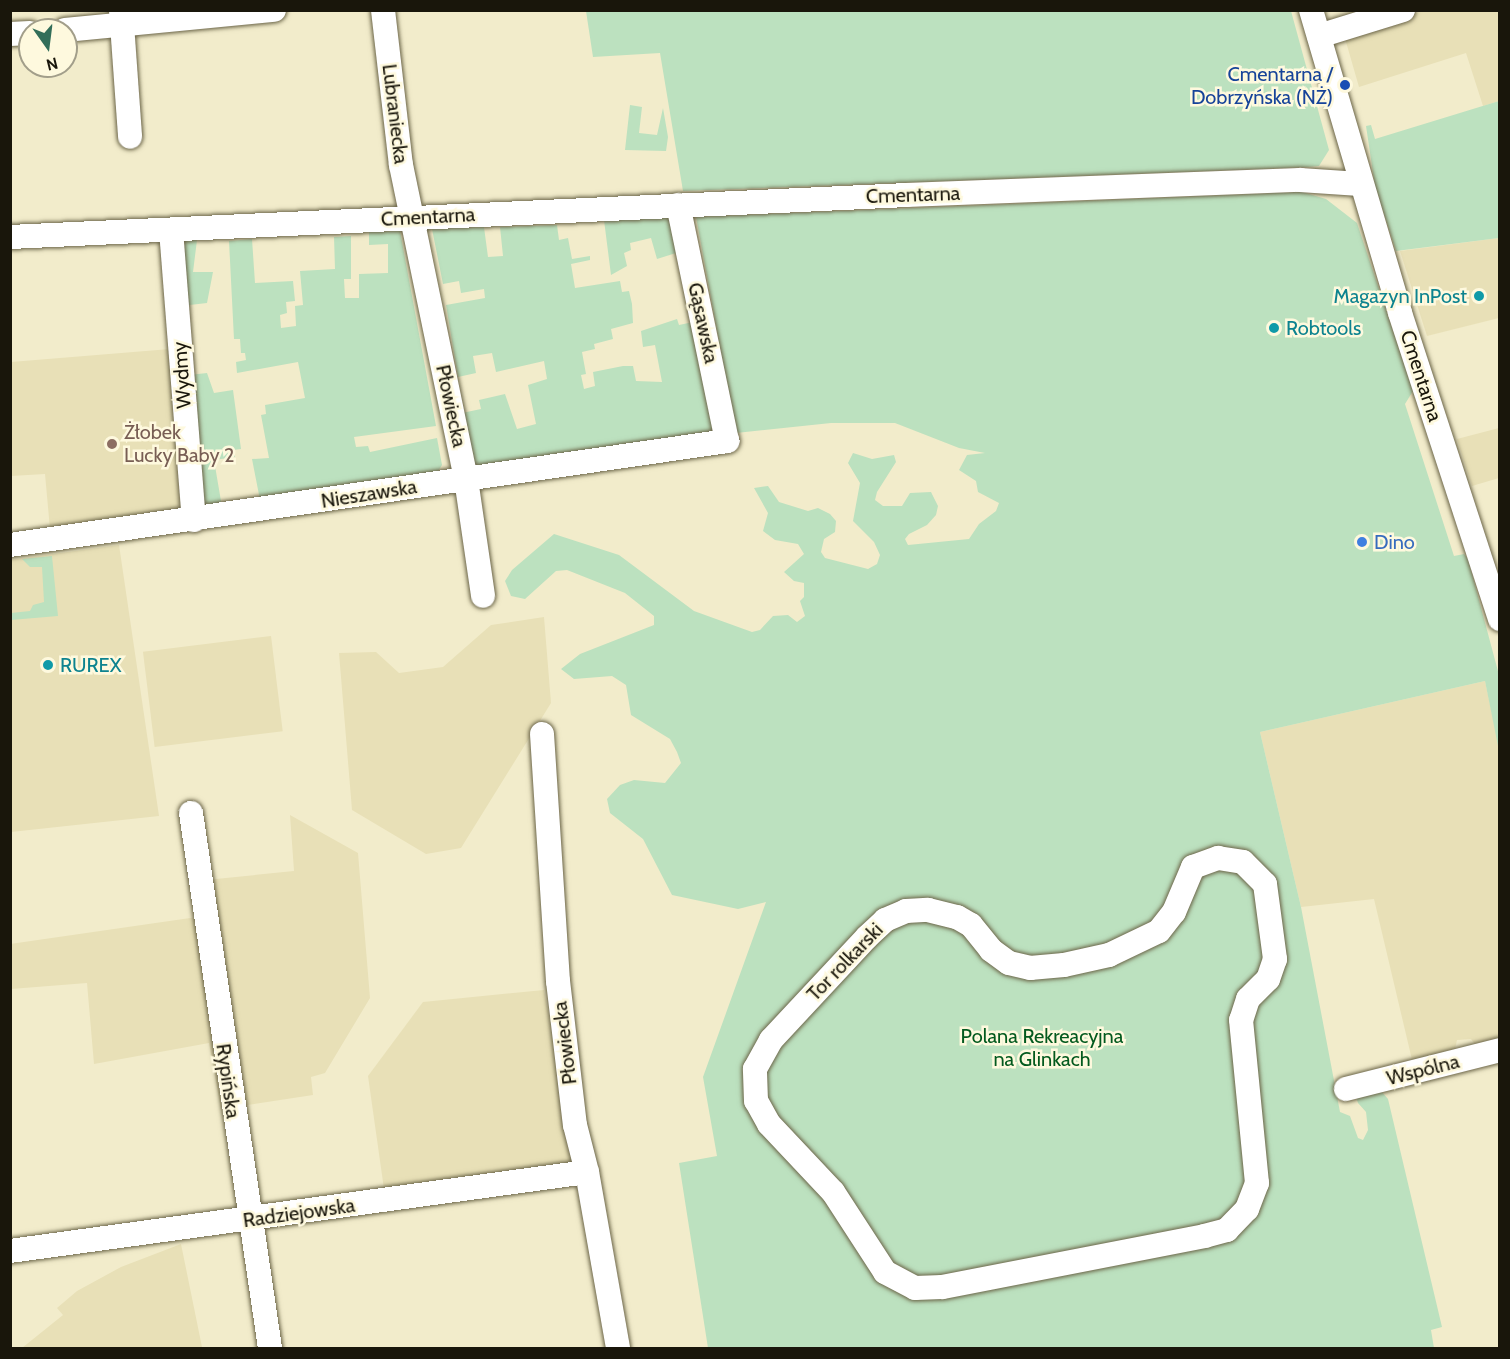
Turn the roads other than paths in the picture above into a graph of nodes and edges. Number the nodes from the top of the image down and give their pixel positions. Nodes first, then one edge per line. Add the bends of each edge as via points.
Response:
1 (274, 10) edge
2 (383, 10) edge
3 (1311, 10) edge
4 (1402, 10) edge
5 (121, 18) edge
6 (78, 27) edge
7 (1319, 36) junction
8 (130, 137) dead end
9 (1360, 184) junction
10 (678, 205) junction
11 (411, 217) junction
12 (171, 230) junction
13 (10, 237) edge
14 (727, 441) joint
15 (466, 479) junction
16 (194, 520) junction
17 (10, 545) edge
18 (483, 596) dead end
19 (1500, 619) edge
20 (542, 734) dead end
21 (190, 813) dead end
22 (1500, 1050) edge
23 (1346, 1089) dead end
24 (587, 1172) junction
25 (248, 1221) junction
26 (1227, 1230) joint
27 (10, 1251) edge
28 (270, 1348) edge
29 (618, 1348) edge

1 - 5 street
2 - 11 street, Lubraniecka
3 - 7 street
4 - 7 street
5 - 6 street
5 - 8 street
7 - 9 street
9 - 10 street, Cmentarna via 1300,180
9 - 19 street, Cmentarna
10 - 11 street, Cmentarna
10 - 14 street, Gąsawska
11 - 12 street, Cmentarna
11 - 15 street, Płowiecka
12 - 13 street, Cmentarna
12 - 16 street, Wydmy
14 - 15 street, Nieszawska
15 - 16 street, Nieszawska
15 - 18 street, Płowiecka
16 - 17 street, Nieszawska
20 - 24 street, Płowiecka via 558,981 574,1125
21 - 25 street, Rypińska
22 - 23 street, Wspólna
24 - 25 street, Radziejowska
24 - 29 street, Płowiecka
25 - 27 street, Radziejowska
25 - 28 street, Rypińska
26 - 26 street, Tor rolkarski via 1111,1257 942,1287 915,1288 902,1284 885,1272 833,1192 769,1124 756,1101 755,1069 759,1056 860,944 885,920 906,911 927,910 957,917 1009,963 1030,968 1064,965 1109,955 1159,931 1174,912 1193,867 1218,858 1243,862 1265,884 1275,959 1268,979 1248,999 1241,1020 1257,1184 1247,1209

